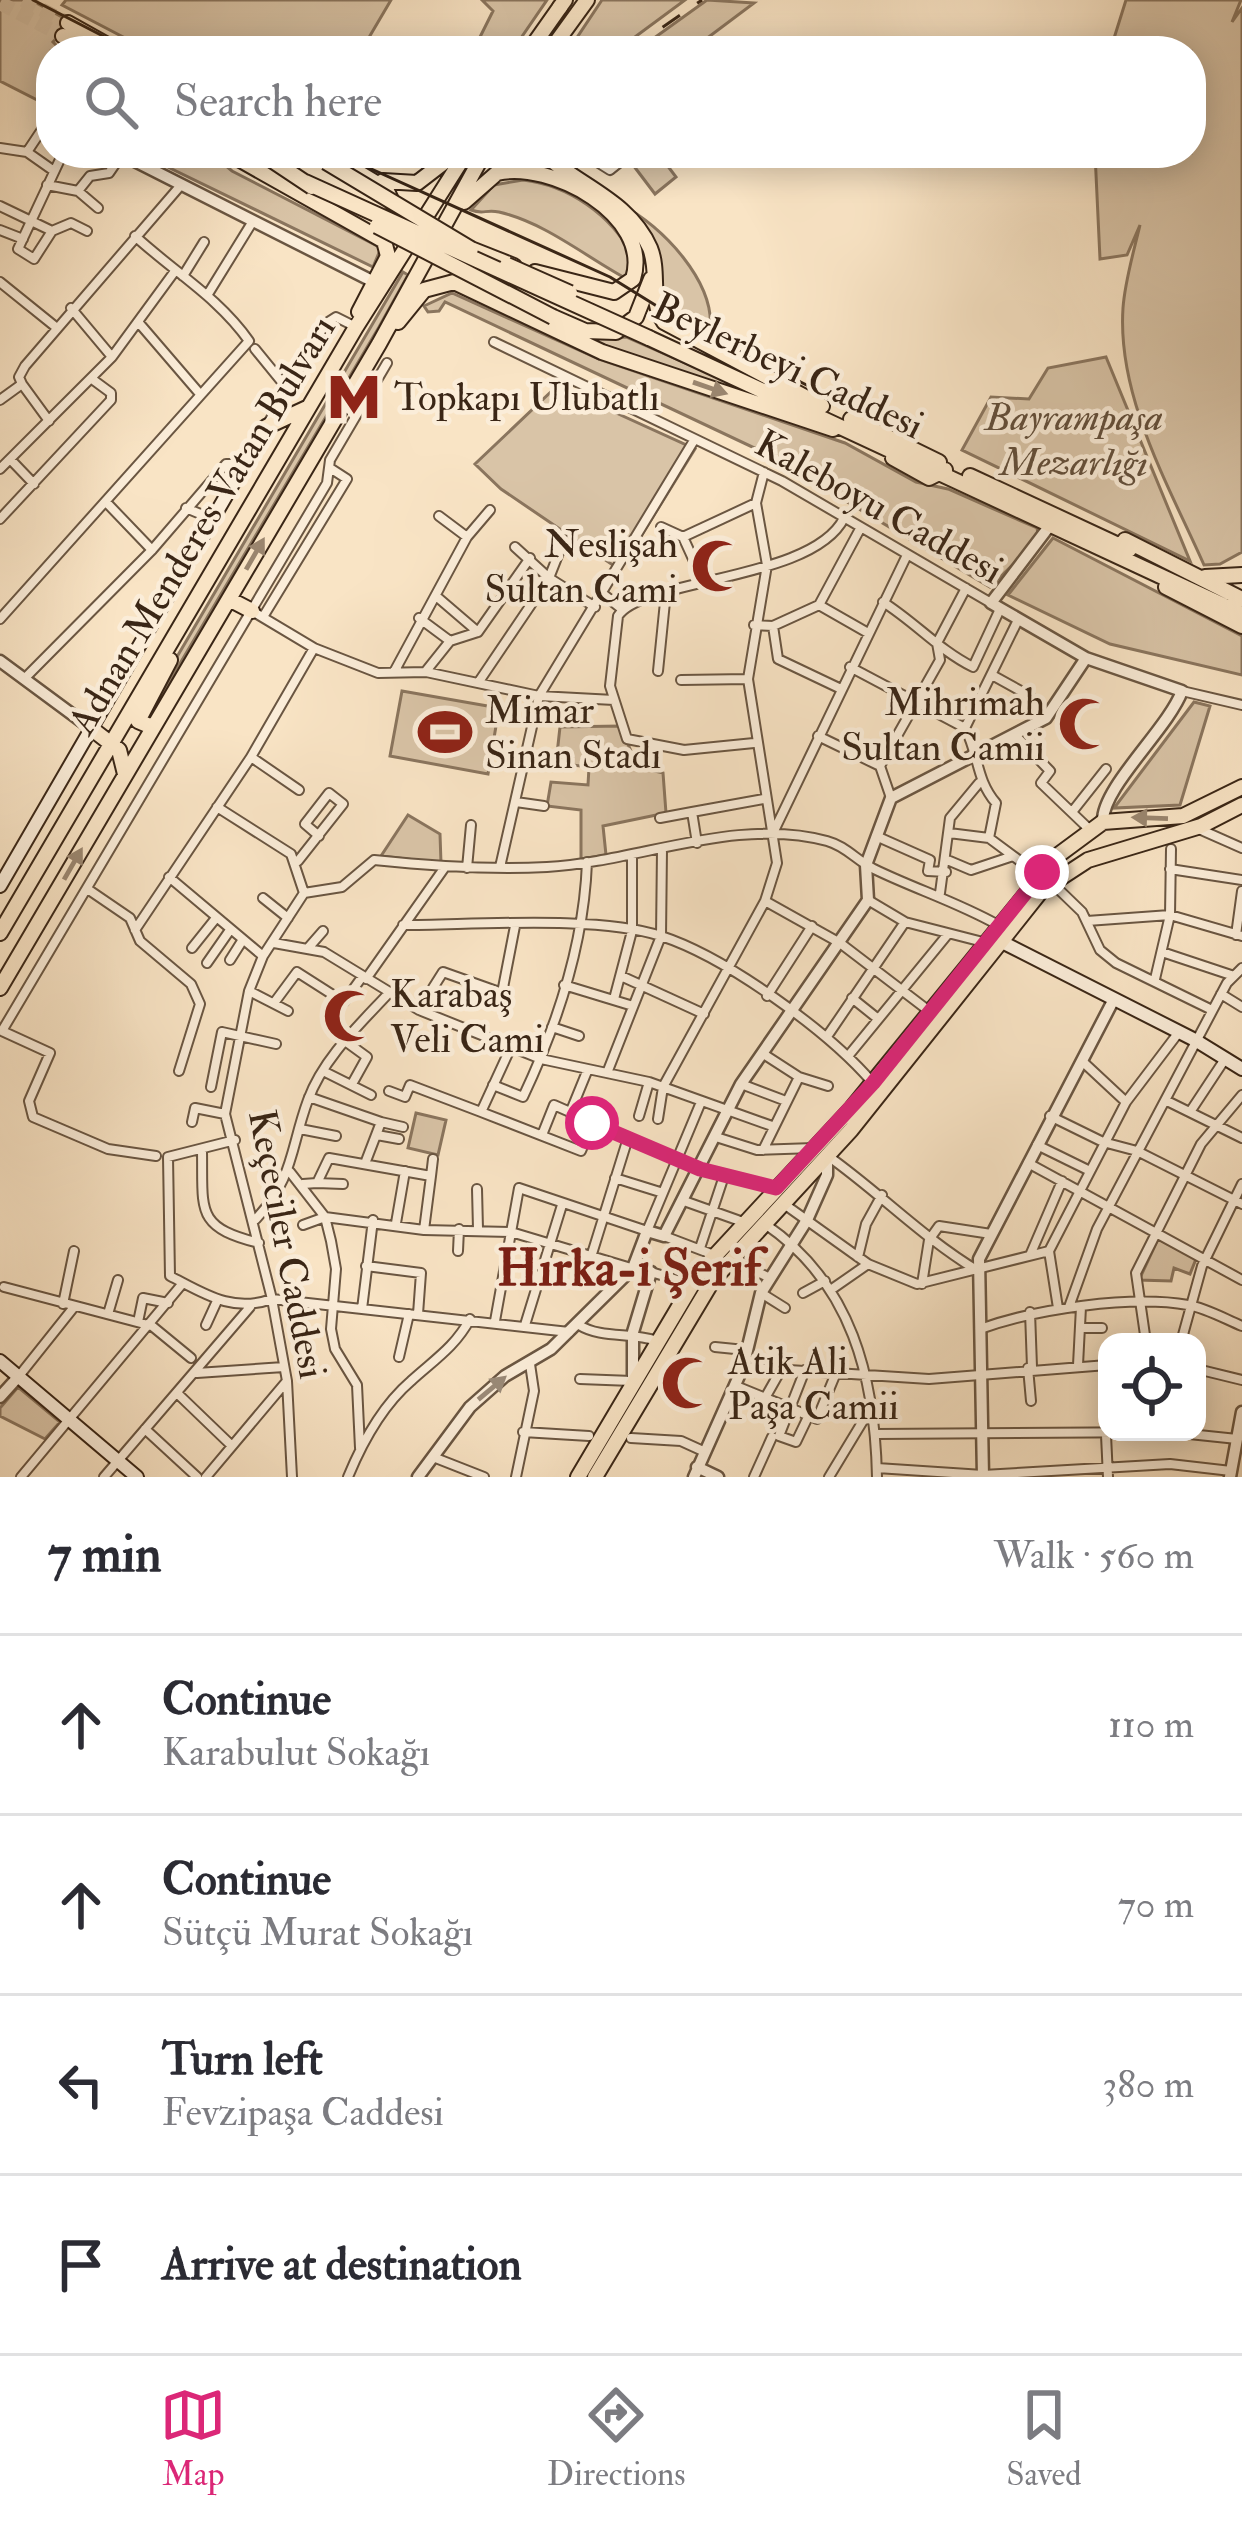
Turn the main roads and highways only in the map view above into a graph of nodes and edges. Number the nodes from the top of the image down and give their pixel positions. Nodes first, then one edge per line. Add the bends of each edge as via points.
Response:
1 (586, 0) edge
2 (562, 2) edge
3 (539, 36) edge
4 (563, 36) edge
5 (253, 168) edge
6 (274, 168) edge
7 (284, 168) edge
8 (305, 168) edge
9 (343, 168) edge
10 (350, 168) edge
11 (440, 168) edge
12 (457, 168) edge
13 (475, 168) edge
14 (565, 168) edge
15 (367, 176) junction
16 (305, 182) junction
17 (289, 189) junction
18 (634, 224) junction
19 (364, 228) junction
20 (437, 232) junction
21 (471, 249) junction
22 (508, 265) junction
23 (356, 327) junction
24 (385, 333) junction
25 (650, 334) junction
26 (822, 406) junction
27 (309, 407) junction
28 (266, 427) joint
29 (873, 441) junction
30 (944, 467) junction
31 (1075, 524) junction
32 (1106, 550) junction
33 (1242, 575) edge
34 (1200, 577) junction
35 (229, 599) junction
36 (1242, 602) edge
37 (258, 614) road end
38 (1242, 614) edge
39 (1242, 626) edge
40 (173, 638) junction
41 (152, 727) junction
42 (92, 729) junction
43 (111, 743) junction
44 (101, 760) junction
45 (124, 770) junction
46 (1242, 787) edge
47 (1242, 806) edge
48 (1096, 825) junction
49 (1065, 848) junction
50 (1118, 848) junction
51 (1076, 866) junction
52 (1045, 879) junction
53 (0, 886) edge
54 (0, 933) edge
55 (994, 936) junction
56 (7, 966) edge
57 (0, 988) edge
58 (1242, 1069) edge
59 (877, 1086) junction
60 (780, 1196) junction
61 (714, 1254) junction
62 (0, 1361) edge
63 (610, 1437) junction
64 (137, 1477) edge
65 (578, 1477) edge
66 (595, 1477) edge

1 - 4 main road
2 - 3 main road
5 - 17 main road
6 - 17 main road
7 - 16 main road, bridge
8 - 21 main road, bridge
9 - 21 main road, bridge
10 - 15 main road
11 - 15 main road via 409,186
12 - 23 main road, Adnan Menderes Vatan Bulvarı
13 - 20 main road
14 - 18 main road
15 - 19 main road via 390,193 394,210 385,227
16 - 18 main road, bridge via 361,218 595,333 628,326 641,308 651,277
16 - 25 main road, Beylerbeyi Caddesi, bridge
17 - 19 main road
18 - 26 main road via 653,259 664,322
19 - 23 main road via 388,256
20 - 22 main road, bridge via 484,180 511,170 544,174 600,205 632,242 635,275 614,292
20 - 24 main road
21 - 22 main road, Beylerbeyi Caddesi, bridge
22 - 25 main road, Beylerbeyi Caddesi, bridge
23 - 27 main road, Adnan Menderes Vatan Bulvarı
24 -> 29 main road via 424,290 454,282 602,352
35 -> 24 main road, Adnan Menderes Vatan Bulvarı
25 - 26 main road, Beylerbeyi Caddesi
25 - 29 main road, Beylerbeyi Caddesi
26 - 30 main road, Beylerbeyi Caddesi
27 - 28 main road
27 - 40 main road, Adnan Menderes Vatan Bulvarı
28 - 42 main road
29 - 30 main road via 921,475 932,478
30 - 31 main road, Beylerbeyi Caddesi
30 - 32 main road, Beylerbeyi Caddesi
31 - 34 main road
31 - 36 main road, Beylerbeyi Caddesi
32 - 38 main road, Beylerbeyi Caddesi
32 - 39 main road
33 - 34 main road
34 - 36 main road
35 - 37 main road
35 - 41 main road, Adnan Menderes Vatan Bulvarı
40 - 41 main road via 139,722
40 - 43 main road, Adnan Menderes Vatan Bulvarı
41 - 45 main road, Adnan Menderes Vatan Bulvarı
42 - 43 main road
42 - 53 main road
43 - 44 main road, Adnan Menderes Vatan Bulvarı
43 - 45 main road
44 - 45 main road
44 - 54 main road, Adnan Menderes Vatan Bulvarı
56 -> 45 main road, Adnan Menderes Vatan Bulvarı
46 -> 48 main road via 1183,816
47 - 50 main road via 1196,828
48 - 49 main road
48 - 50 main road via 1097,844
49 - 51 main road via 1084,849
49 - 52 main road
50 - 51 main road
51 - 52 main road
52 - 55 main road
52 - 55 main road via 1010,909
55 - 58 main road
55 - 59 main road
55 - 59 main road
56 - 57 main road, Adnan Menderes Vatan Bulvarı
59 - 60 main road
60 - 61 main road
60 - 61 main road via 764,1224
61 - 63 main road
61 - 63 main road via 633,1381
62 - 64 main road
63 - 65 main road
63 - 66 main road

